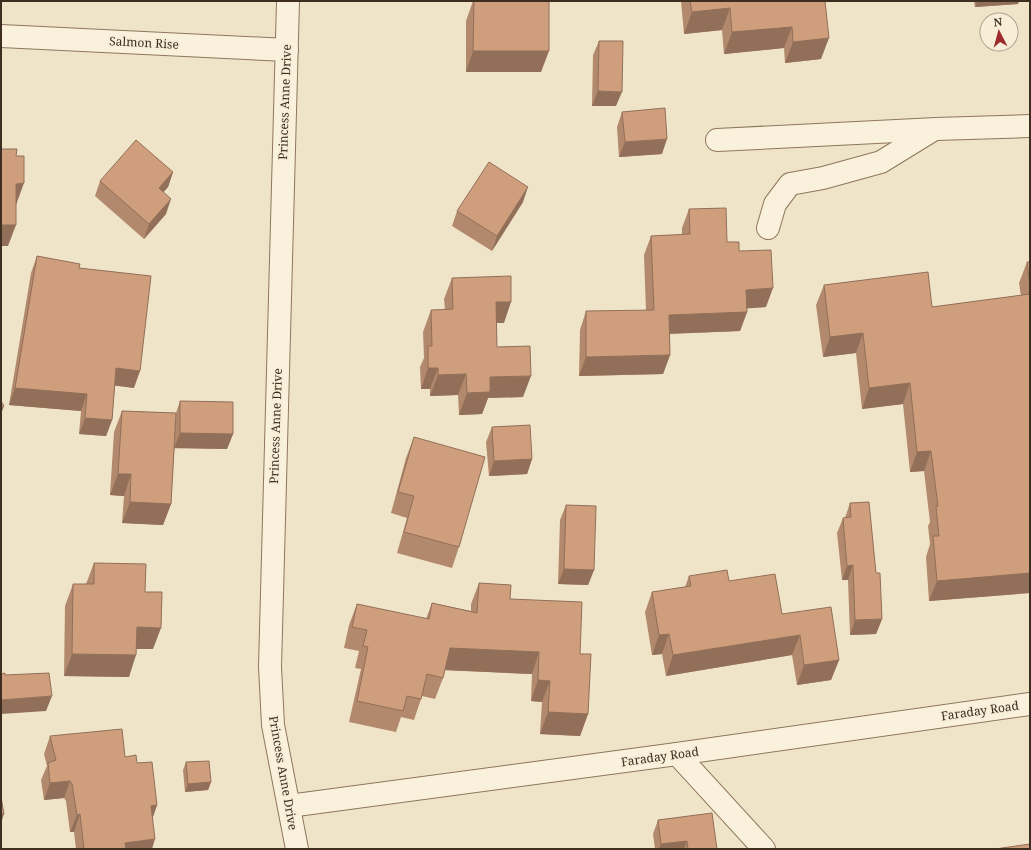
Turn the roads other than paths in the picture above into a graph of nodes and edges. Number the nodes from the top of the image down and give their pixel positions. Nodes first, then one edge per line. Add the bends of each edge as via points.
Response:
1 (288, 1) edge
2 (1, 36) edge
3 (287, 50) junction
4 (1030, 126) edge
5 (936, 129) junction
6 (717, 140) dead end
7 (768, 228) dead end
8 (1030, 704) edge
9 (677, 754) junction
10 (289, 806) junction
11 (297, 849) edge
12 (764, 849) edge

1 - 3 street, Princess Anne Drive
2 - 3 street, Salmon Rise
3 - 10 street, Princess Anne Drive via 270,667 272,725
4 - 5 street
5 - 6 street
5 - 7 street via 881,162 790,184 775,204
8 - 9 street, Faraday Road
9 - 10 street, Faraday Road
9 - 12 street
10 - 11 street, Princess Anne Drive

